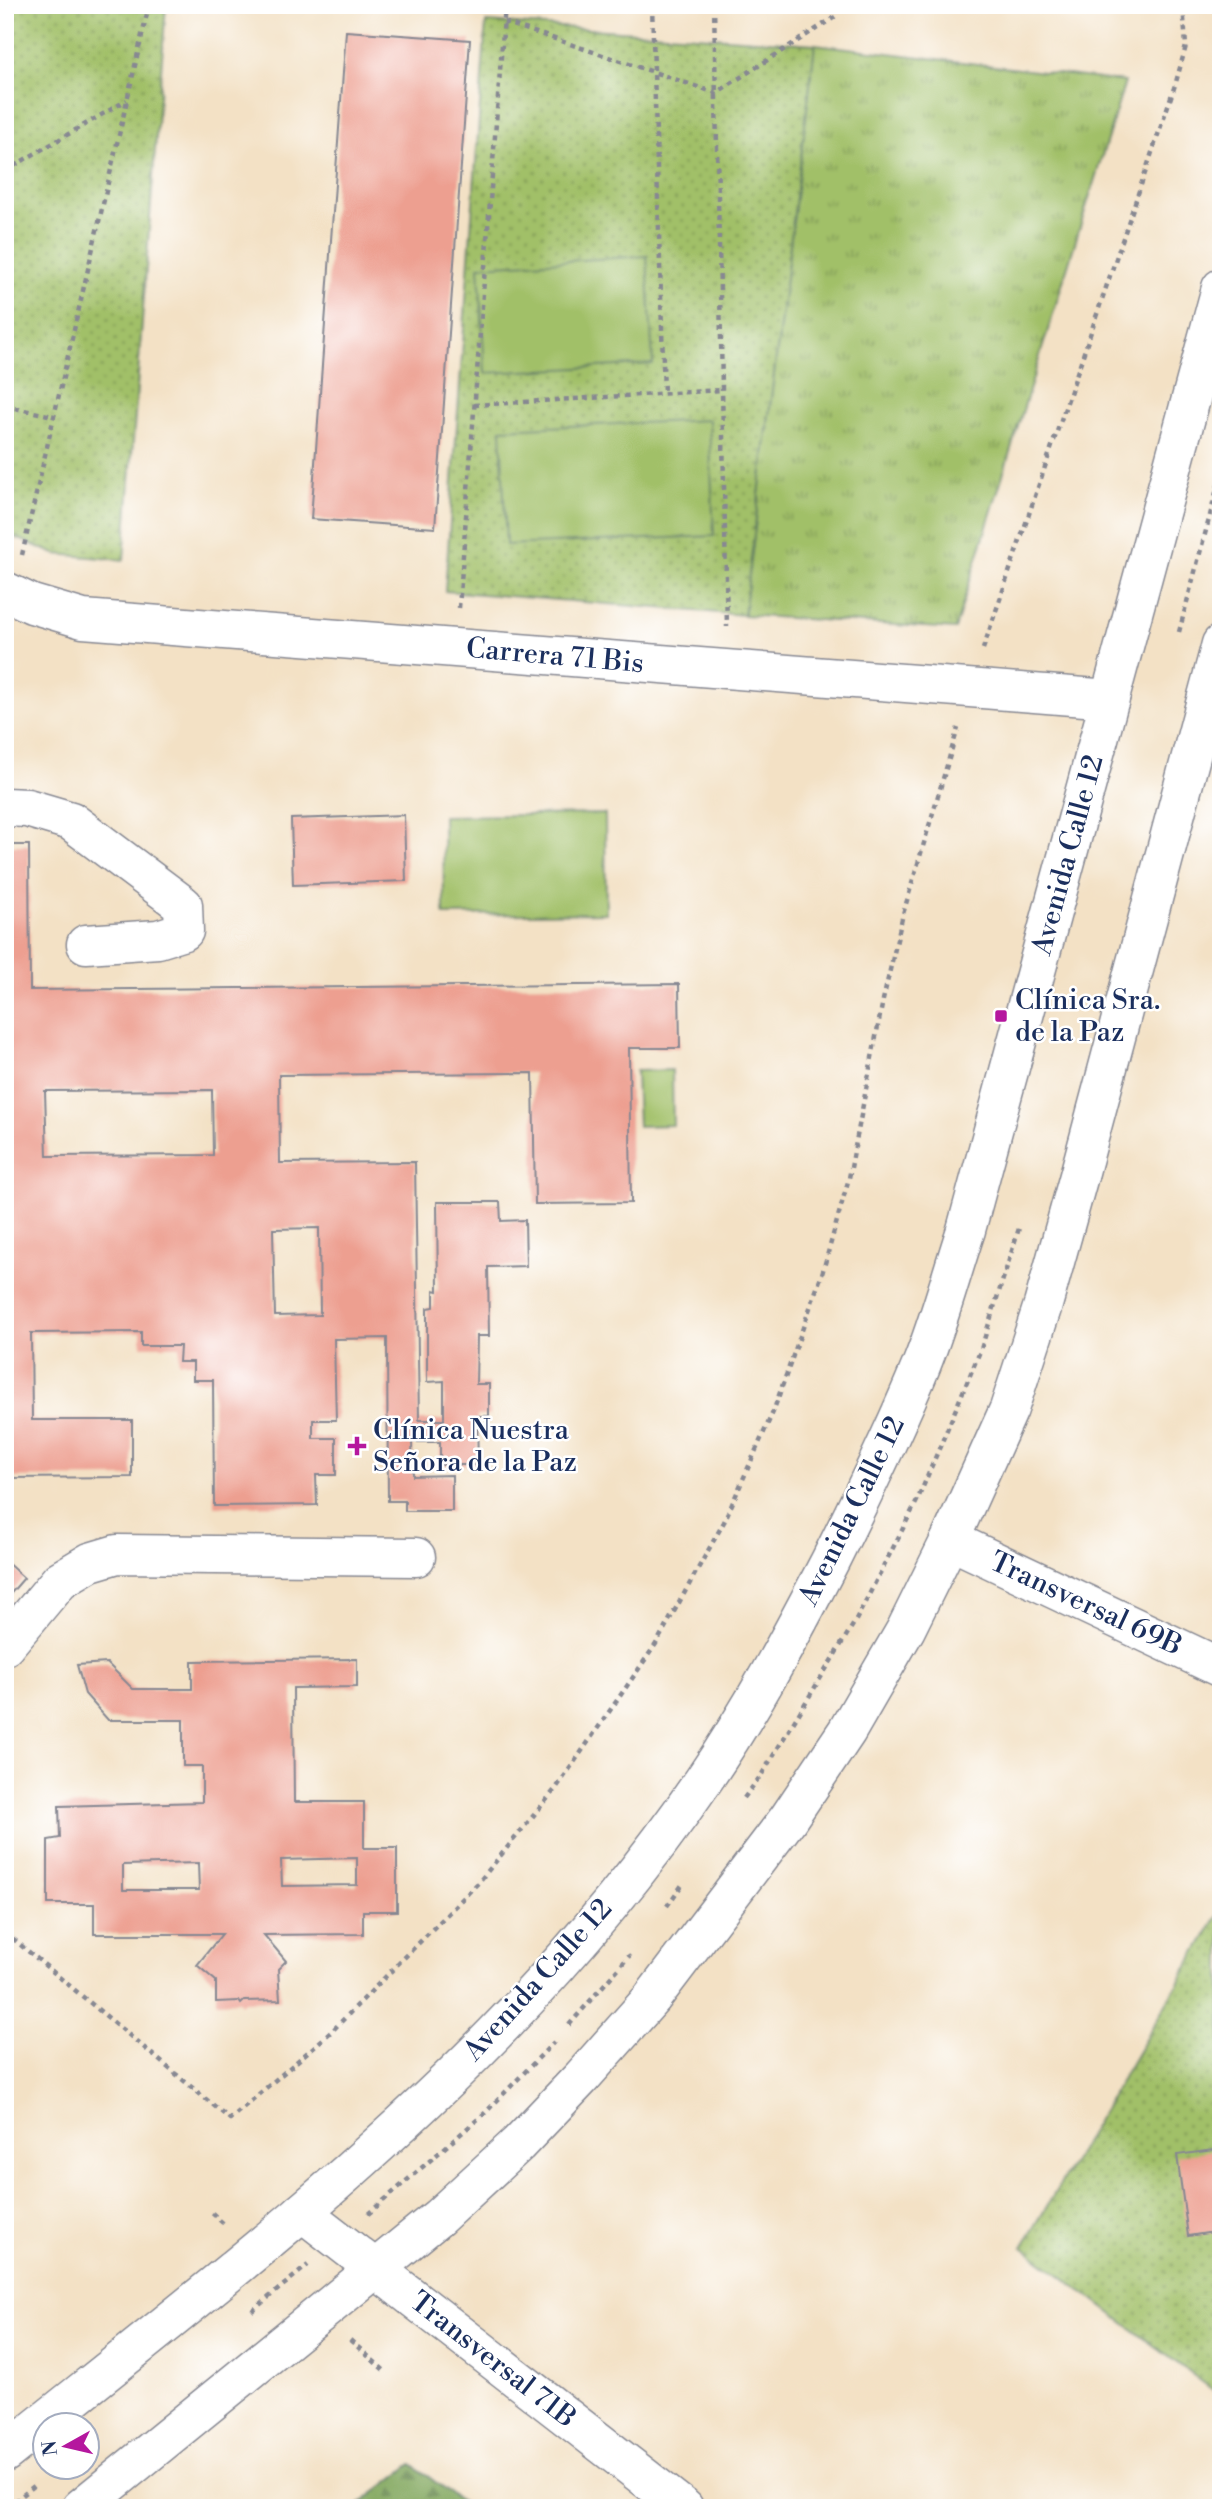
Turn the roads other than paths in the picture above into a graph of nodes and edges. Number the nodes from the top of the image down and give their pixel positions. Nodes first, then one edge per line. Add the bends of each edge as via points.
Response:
1 (1221, 288) edge
2 (13, 575) edge
3 (1221, 644) edge
4 (1110, 699) junction
5 (5, 807) edge
6 (86, 944) dead end
7 (950, 1540) junction
8 (416, 1557) dead end
9 (5, 1646) edge
10 (1221, 1668) edge
11 (302, 2212) junction
12 (375, 2269) junction
13 (5, 2453) edge
14 (81, 2508) edge
15 (684, 2508) edge

1 - 4 main road, Avenida Calle 12
2 - 4 main road, Carrera 71 Bis via 32,604 83,619
3 - 7 main road via 1043,1305 1009,1409
4 - 11 main road, Avenida Calle 12 via 969,1217 922,1363 870,1481 777,1660 702,1782 565,1955 495,2033
5 - 6 main road via 27,808 71,821 183,905 184,931 158,939
7 - 10 main road, Transversal 69B
7 - 12 main road via 906,1629 847,1731 706,1930 652,1998 518,2144
8 - 9 main road via 117,1554 90,1562 60,1580
11 - 12 main road, Transversal 71B
11 - 13 main road, Avenida Calle 12
12 - 14 main road
12 - 15 main road, Transversal 71B

